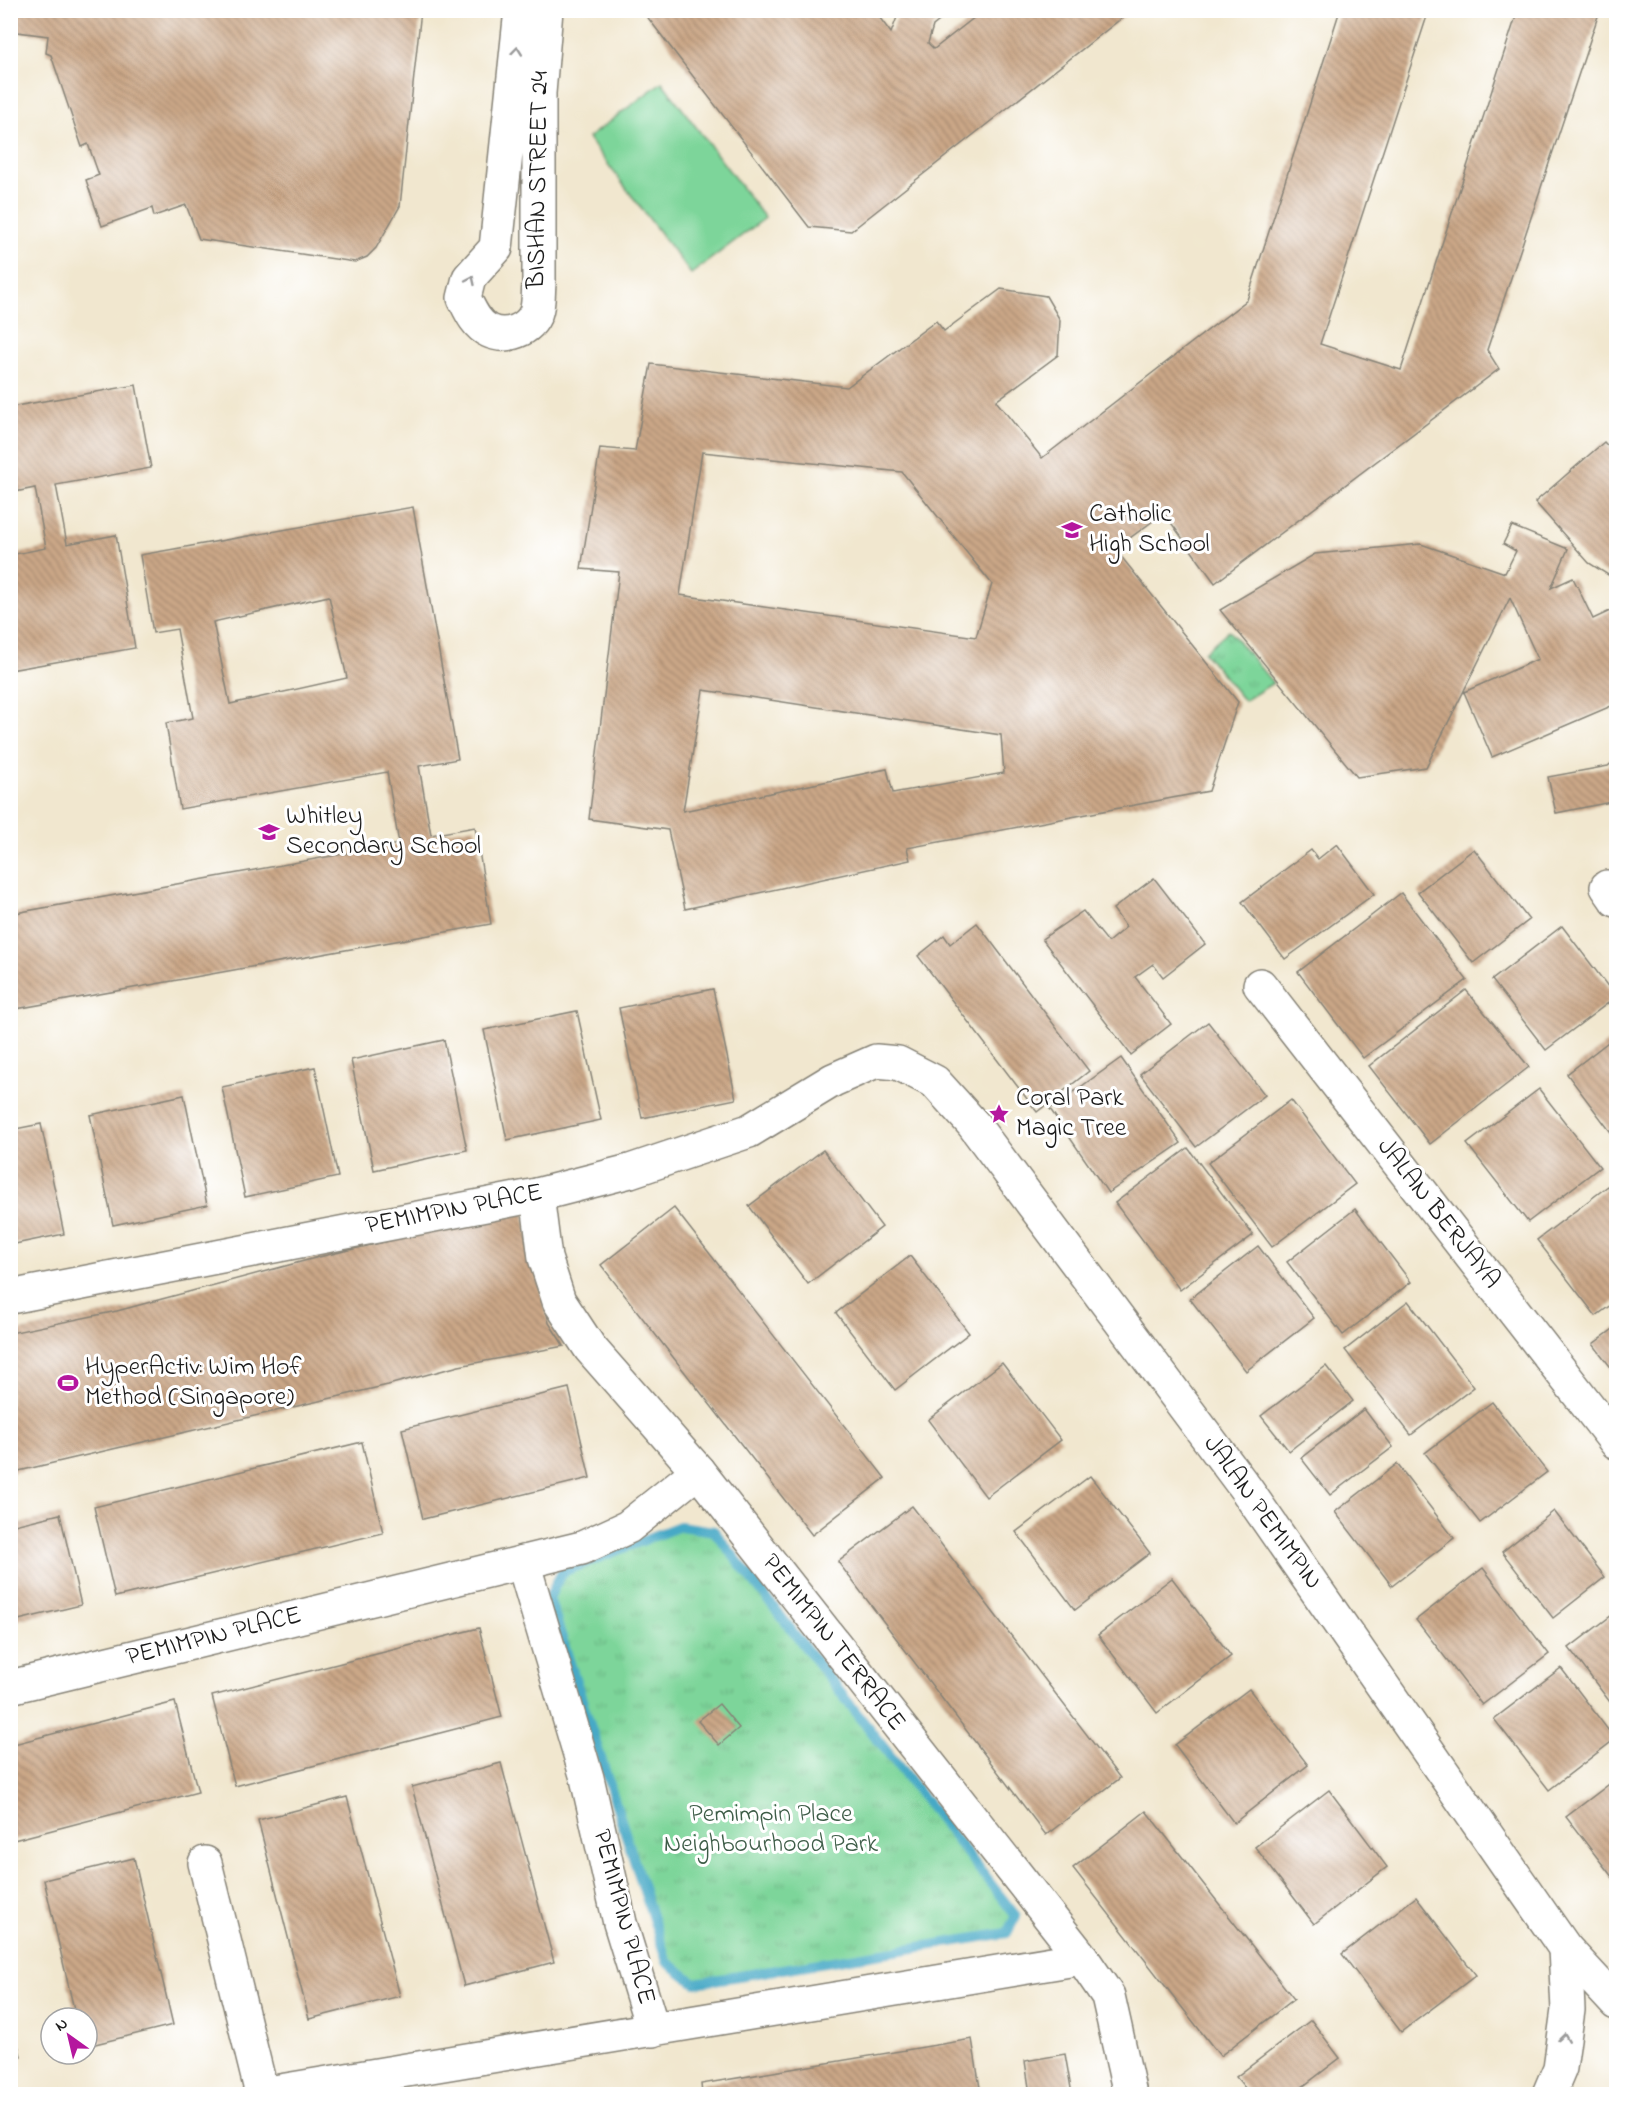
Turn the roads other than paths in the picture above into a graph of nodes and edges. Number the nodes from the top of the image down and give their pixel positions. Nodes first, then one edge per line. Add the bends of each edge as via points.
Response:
1 (521, 10) edge
2 (546, 10) edge
3 (1260, 985) dead end
4 (876, 1060) joint
5 (537, 1195) junction
6 (10, 1297) edge
7 (1617, 1442) edge
8 (698, 1471) junction
9 (523, 1562) junction
10 (10, 1687) edge
11 (205, 1863) dead end
12 (1565, 1948) junction
13 (1082, 1958) junction
14 (1617, 2003) edge
15 (653, 2030) junction
16 (262, 2094) edge
17 (1130, 2094) edge
18 (1549, 2094) edge

2 -> 1 street, BISHAN STREET 24 via 539,93 536,313 519,331 507,334 489,331 476,320 464,298 469,278 496,248
3 - 7 street, JALAN BERJAYA
4 - 5 street, PEMIMPIN PLACE via 833,1080 749,1131 630,1171
4 - 12 street, JALAN PEMIMPIN via 898,1064 935,1082 973,1124 1246,1489
5 - 6 street, PEMIMPIN PLACE
5 - 8 street, PEMIMPIN TERRACE via 545,1258 559,1301 590,1348
8 - 9 street, PEMIMPIN PLACE via 628,1527 582,1548
8 - 13 street, PEMIMPIN TERRACE
9 - 10 street, PEMIMPIN PLACE
9 - 15 street, PEMIMPIN PLACE via 587,1778 620,1923
11 - 16 street, PEMIMPIN PLACE
12 - 14 street, JALAN PEMIMPIN
18 -> 12 street via 1560,2068 1568,2010
13 - 15 street, PEMIMPIN PLACE
13 - 17 street, PEMIMPIN TERRACE via 1108,1996
15 - 16 street, PEMIMPIN PLACE

